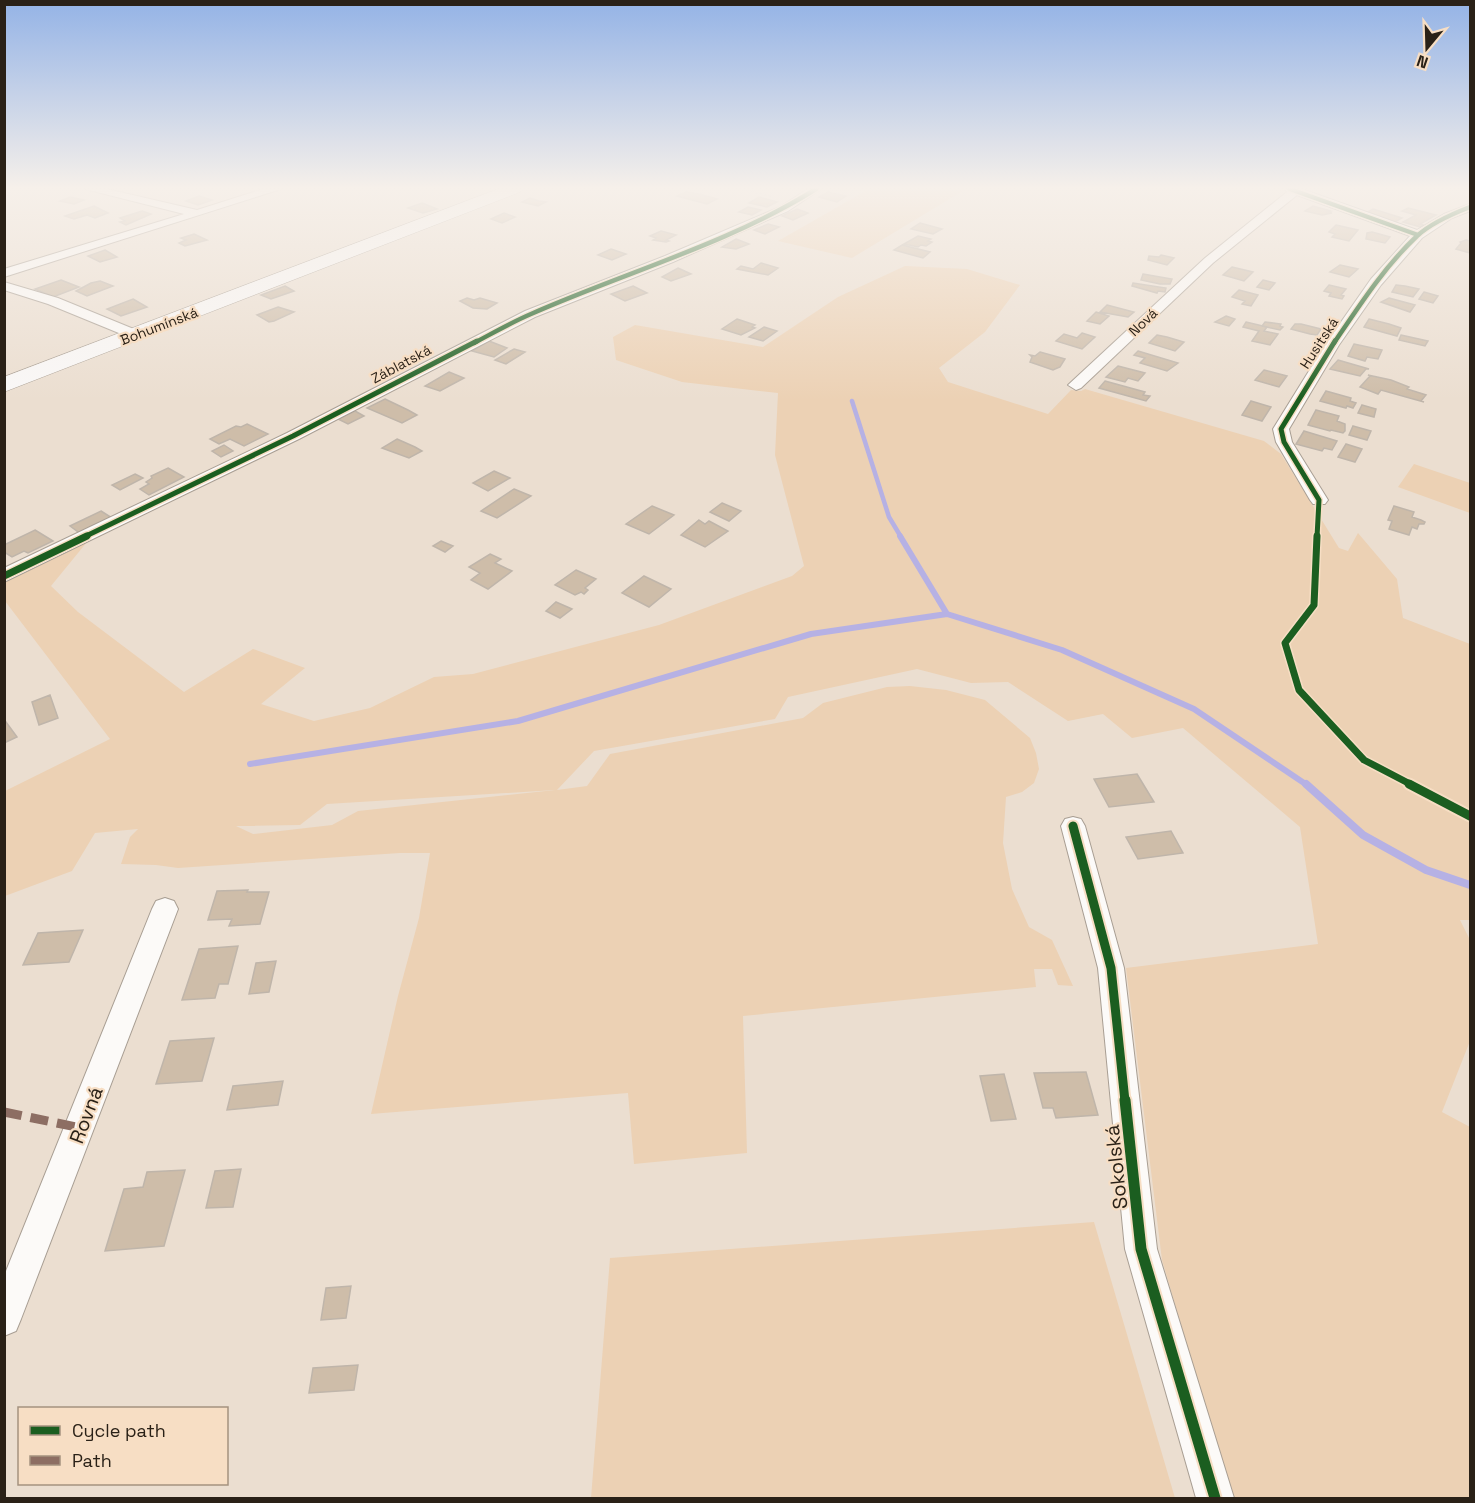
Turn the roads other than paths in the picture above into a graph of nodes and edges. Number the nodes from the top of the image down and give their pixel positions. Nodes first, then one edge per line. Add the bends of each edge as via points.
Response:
1 (49, 259) edge
2 (332, 259) edge
3 (669, 259) edge
4 (1209, 259) edge
5 (1396, 259) edge
6 (4, 273) edge
7 (4, 286) edge
8 (136, 335) junction
9 (1076, 385) dead end
10 (4, 386) edge
11 (1319, 500) dead end
12 (4, 576) edge
13 (1073, 826) dead end
14 (165, 909) dead end
15 (4, 1319) edge
16 (1215, 1498) edge

1 - 6 street
2 - 8 main road, Bohumínská
3 - 12 street, Záblatská via 520,318 293,435
4 - 9 street, Nová
5 - 11 street, Husitská via 1332,345 1281,429 1284,442
7 - 8 street
8 - 10 main road, Bohumínská
13 - 16 street, Sokolská via 1111,968 1141,1249
14 - 15 street, Rovná

